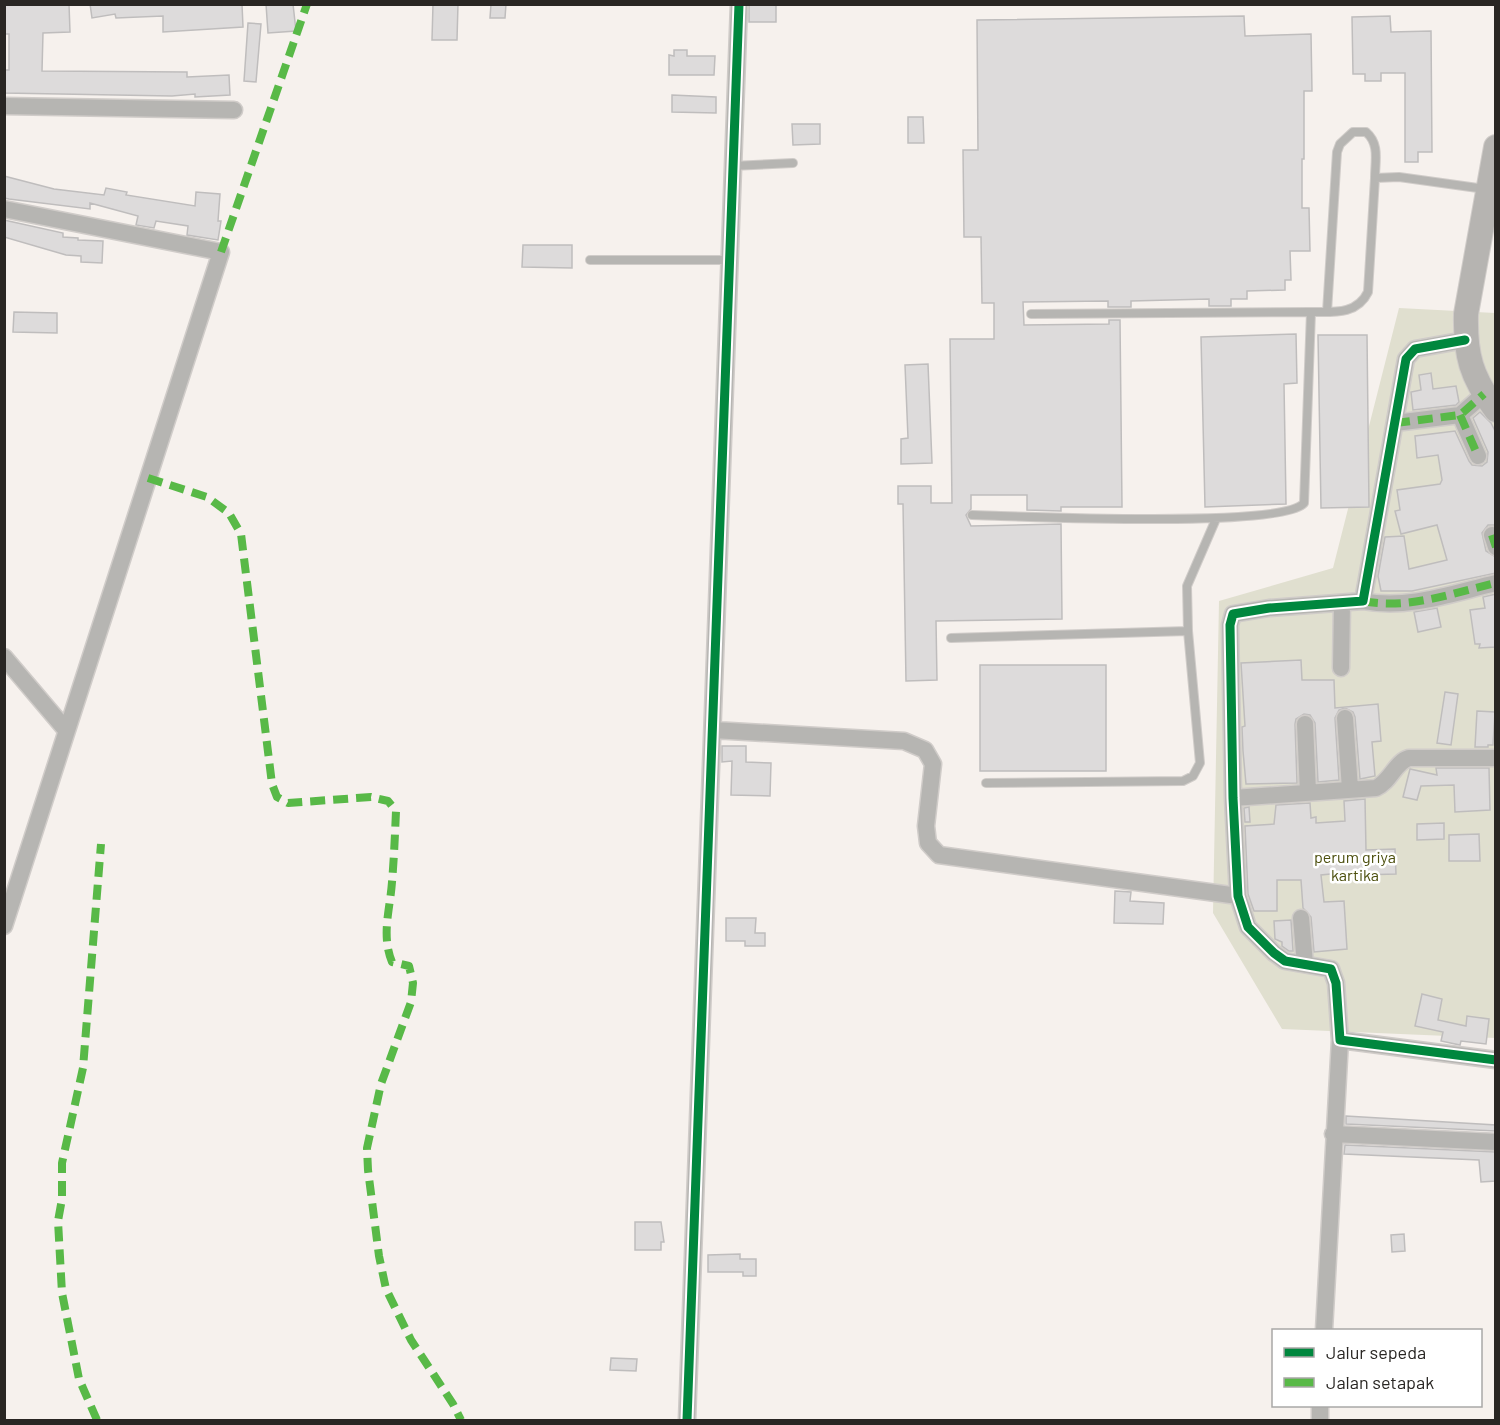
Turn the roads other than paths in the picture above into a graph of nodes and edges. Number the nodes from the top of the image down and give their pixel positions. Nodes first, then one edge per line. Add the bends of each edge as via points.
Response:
1 (739, 4) edge
2 (4, 106) edge
3 (234, 110) dead end
4 (1496, 147) edge
5 (793, 164) dead end
6 (732, 166) junction
7 (1375, 178) junction
8 (1489, 190) junction
9 (4, 209) edge
10 (590, 260) dead end
11 (728, 260) junction
12 (1311, 312) junction
13 (1327, 312) junction
14 (1031, 314) dead end
15 (1465, 340) junction
16 (1491, 401) edge
17 (1461, 415) junction
18 (1395, 423) junction
19 (1478, 456) dead end
20 (972, 515) dead end
21 (1216, 519) junction
22 (1496, 584) edge
23 (1363, 601) junction
24 (1342, 603) junction
25 (1188, 631) junction
26 (951, 638) dead end
27 (4, 657) edge
28 (1341, 668) dead end
29 (1345, 718) dead end
30 (1305, 724) dead end
31 (66, 730) junction
32 (713, 730) junction
33 (1496, 758) edge
34 (986, 783) dead end
35 (1350, 789) junction
36 (1308, 792) junction
37 (1233, 798) junction
38 (1238, 896) junction
39 (1301, 918) dead end
40 (4, 926) edge
41 (1305, 964) junction
42 (1340, 1040) junction
43 (1496, 1060) edge
44 (1333, 1134) junction
45 (1496, 1142) edge
46 (1324, 1329) edge
47 (687, 1420) edge

1 - 6 street
2 - 3 street
4 - 8 main road
5 - 6 lane
6 - 11 street
7 - 8 lane via 1399,177
7 - 13 lane via 1368,292 1364,302 1355,308
7 - 13 lane via 1376,147 1372,138 1366,132 1353,132 1337,152
8 - 15 main road via 1466,314
9 - 31 street via 221,252
10 - 11 lane
11 - 32 street
12 - 13 lane
12 - 14 lane
12 - 21 lane via 1304,503 1293,511
15 - 16 main road via 1472,372
15 - 18 street via 1415,349 1410,354
16 - 17 street
17 - 18 street
17 - 19 street
18 - 23 street
20 - 21 lane
21 - 25 lane via 1187,586
22 - 23 street via 1406,603
23 - 24 street
24 - 28 street
24 - 37 street via 1233,614
25 - 26 lane
25 - 34 lane via 1200,763 1193,776 1182,781
27 - 31 street
29 - 35 street
30 - 36 street
31 - 40 street
32 - 38 street via 904,741 925,750 933,764 926,826 928,843 939,855
32 - 47 street
33 - 35 street via 1409,758 1400,763 1385,784
35 - 36 street
36 - 37 street
37 - 38 street
38 - 41 street via 1248,927 1285,961
39 - 41 street
41 - 42 street via 1326,967 1333,973
42 - 43 street
42 - 44 street
44 - 45 street
44 - 46 street

